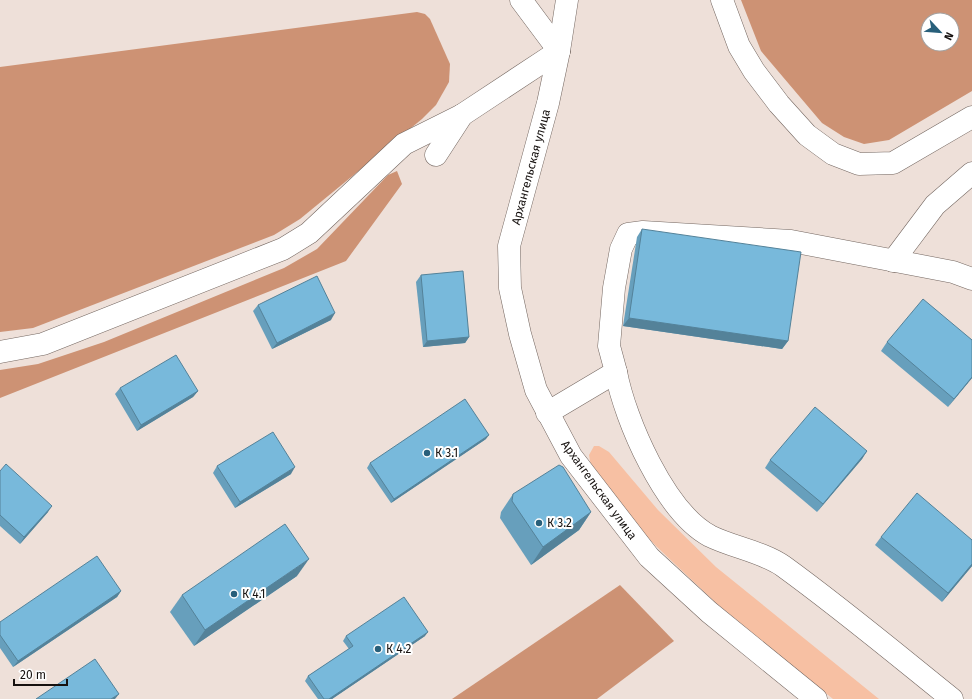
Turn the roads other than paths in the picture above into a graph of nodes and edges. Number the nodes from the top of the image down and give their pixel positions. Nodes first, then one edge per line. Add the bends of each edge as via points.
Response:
1 (521, 0) edge
2 (567, 0) edge
3 (722, 0) edge
4 (559, 51) junction
5 (462, 115) junction
6 (972, 117) edge
7 (436, 155) dead end
8 (972, 173) edge
9 (893, 261) junction
10 (972, 279) edge
11 (0, 352) edge
12 (616, 372) junction
13 (547, 413) junction
14 (816, 699) edge
15 (952, 699) edge

1 - 4 street
2 - 4 street, Архангельская улица
3 - 6 street via 739,46 754,71 807,135 833,154 860,164 893,162
4 - 5 street
4 - 13 street, Архангельская улица via 548,103 509,246 510,288 520,334 536,390
5 - 7 street
5 - 11 street via 404,144 309,233 283,249 43,344
8 - 9 street via 935,205
9 - 10 street via 953,272
9 - 12 street via 791,241 643,232 628,234 621,249 613,296 609,346
12 - 13 street
12 - 15 street via 627,412 660,484 690,522 710,536 780,564
13 - 14 street, Архангельская улица via 571,456 649,557 709,612

